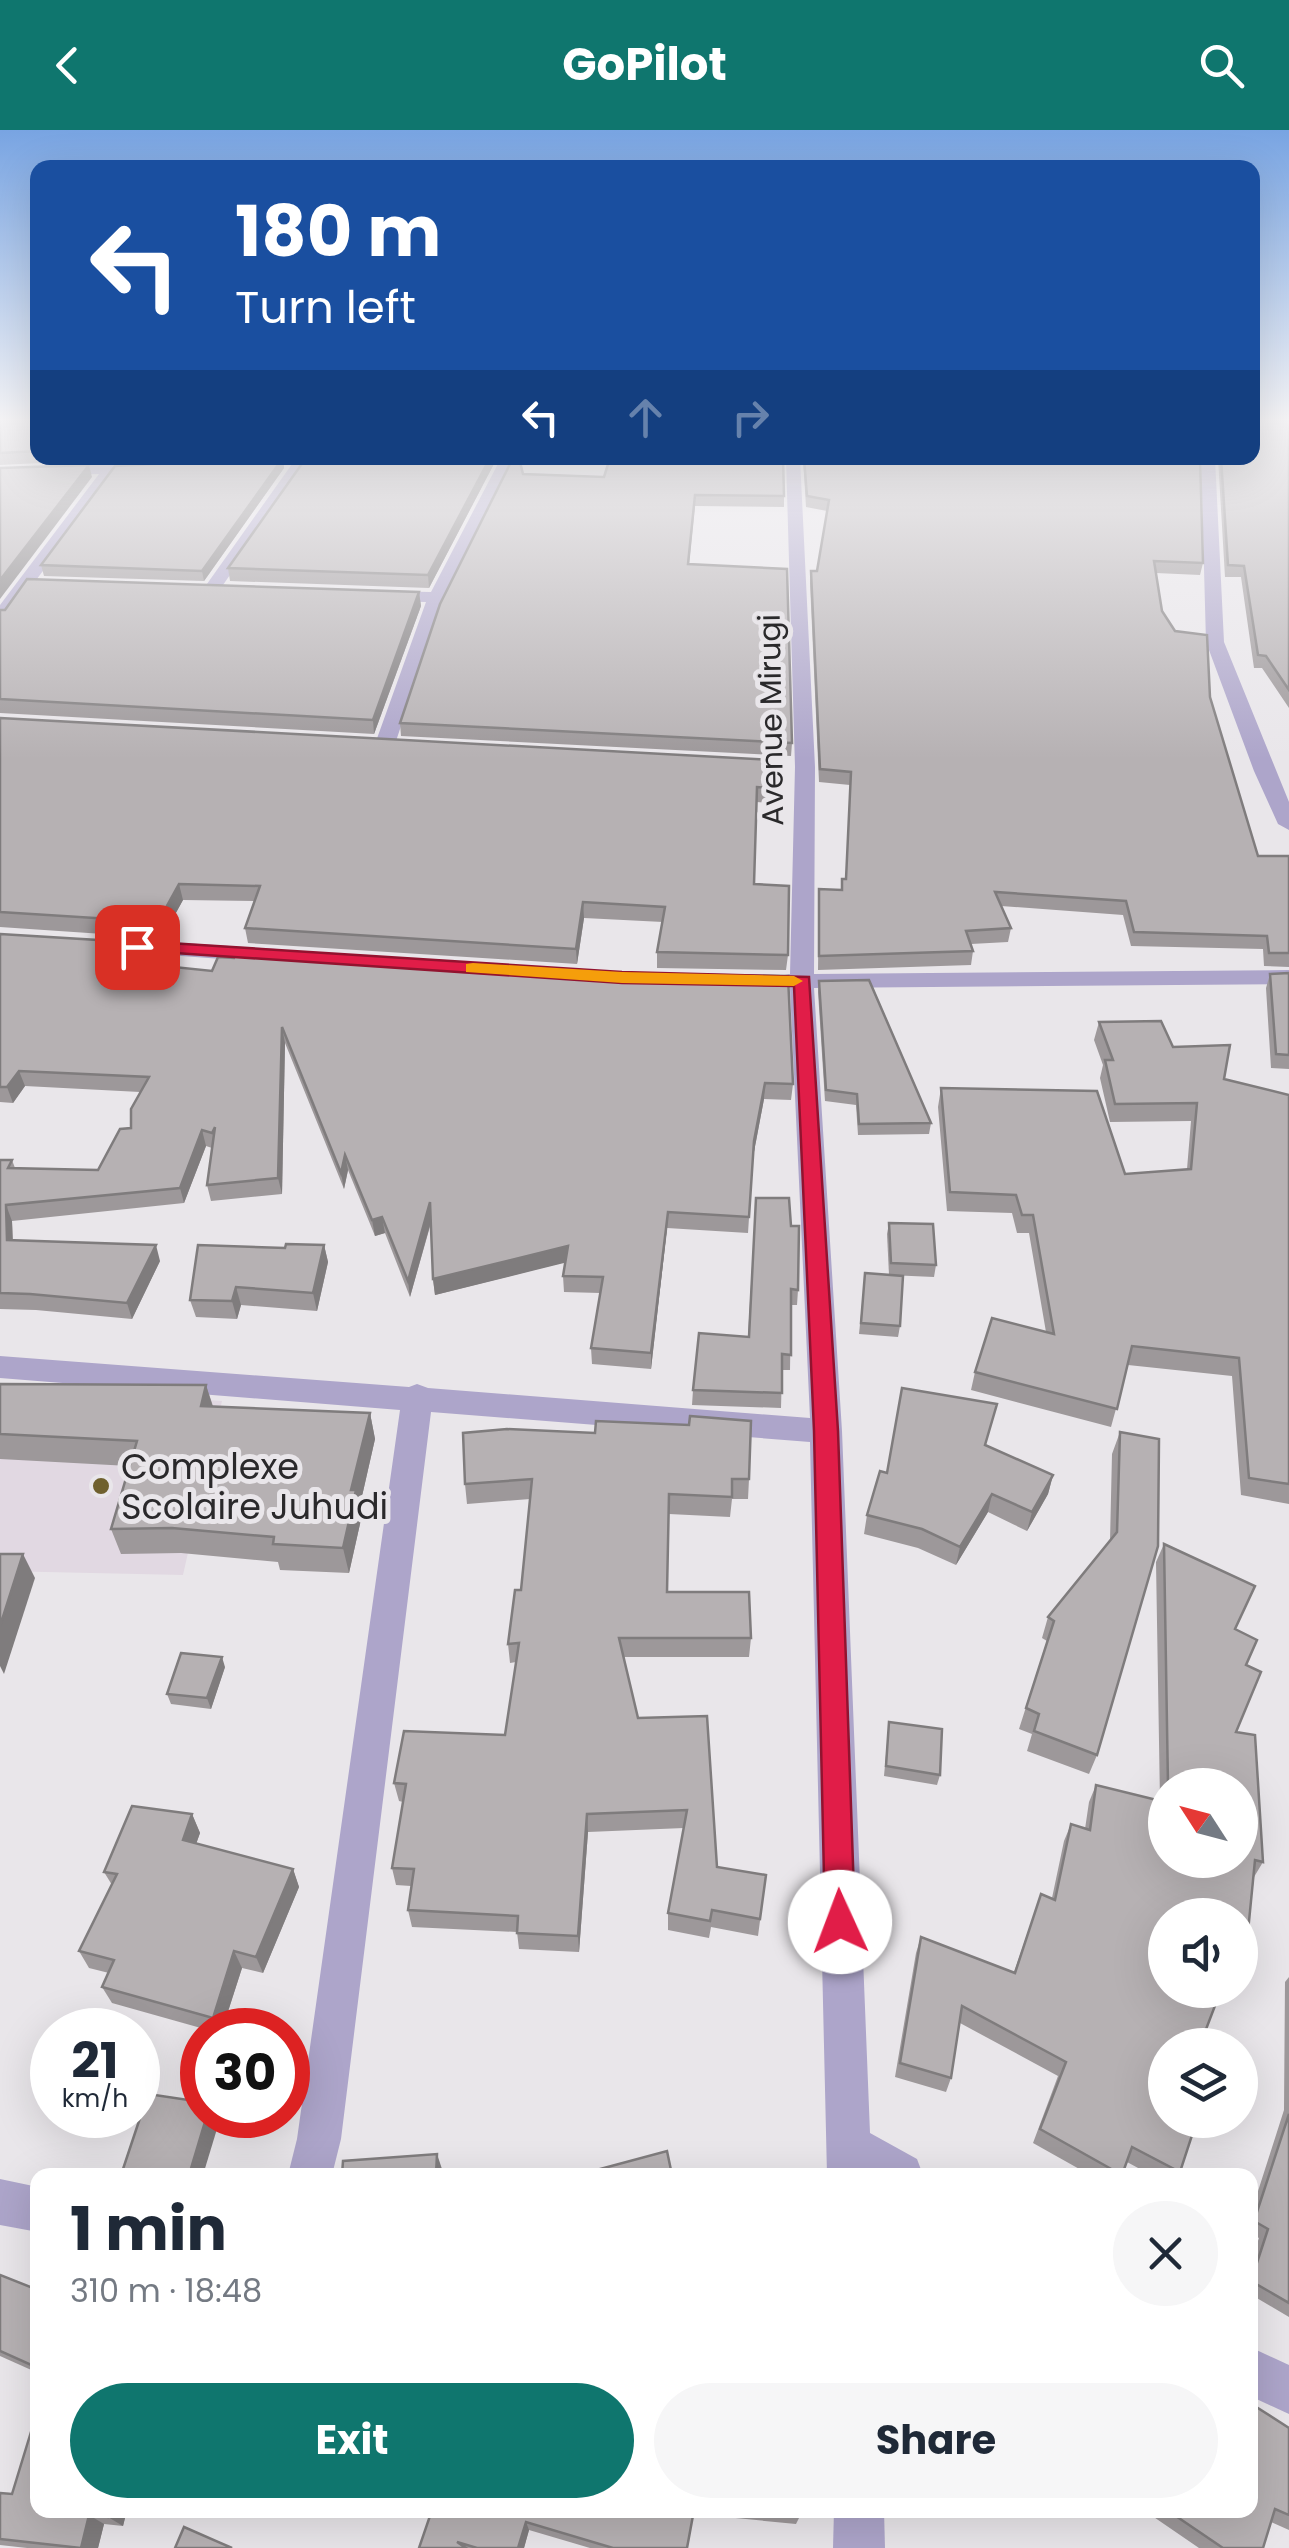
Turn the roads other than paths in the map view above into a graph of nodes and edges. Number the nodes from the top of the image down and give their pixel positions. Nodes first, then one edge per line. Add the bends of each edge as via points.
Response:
1 (67, 533) edge
2 (251, 533) edge
3 (472, 533) edge
4 (793, 533) edge
5 (1211, 533) edge
6 (210, 591) edge
7 (361, 595) edge
8 (437, 597) junction
9 (0, 617) edge
10 (385, 744) edge
11 (1289, 824) edge
12 (91, 944) edge
13 (304, 957) edge
14 (1289, 976) edge
15 (762, 980) edge
16 (802, 981) junction
17 (0, 1367) edge
18 (417, 1396) junction
19 (826, 1431) junction
20 (848, 2160) edge
21 (312, 2168) edge
22 (876, 2168) edge
23 (0, 2202) edge
24 (30, 2208) edge
25 (1258, 2376) edge
26 (1289, 2390) edge
27 (858, 2518) edge
28 (859, 2548) edge

1 - 9 street via 35,585
2 - 6 street
3 - 8 street
4 - 16 street, Avenue Mirugi
5 - 11 street via 1215,642
7 - 8 street
8 - 10 street
12 - 13 street
14 - 16 street
15 - 16 street
16 - 19 street, Avenue Mirugi
17 - 18 street
18 - 19 street
18 - 21 street
19 - 20 street, Avenue Mirugi
20 - 22 street
23 - 24 street
25 - 26 street
27 - 28 street

